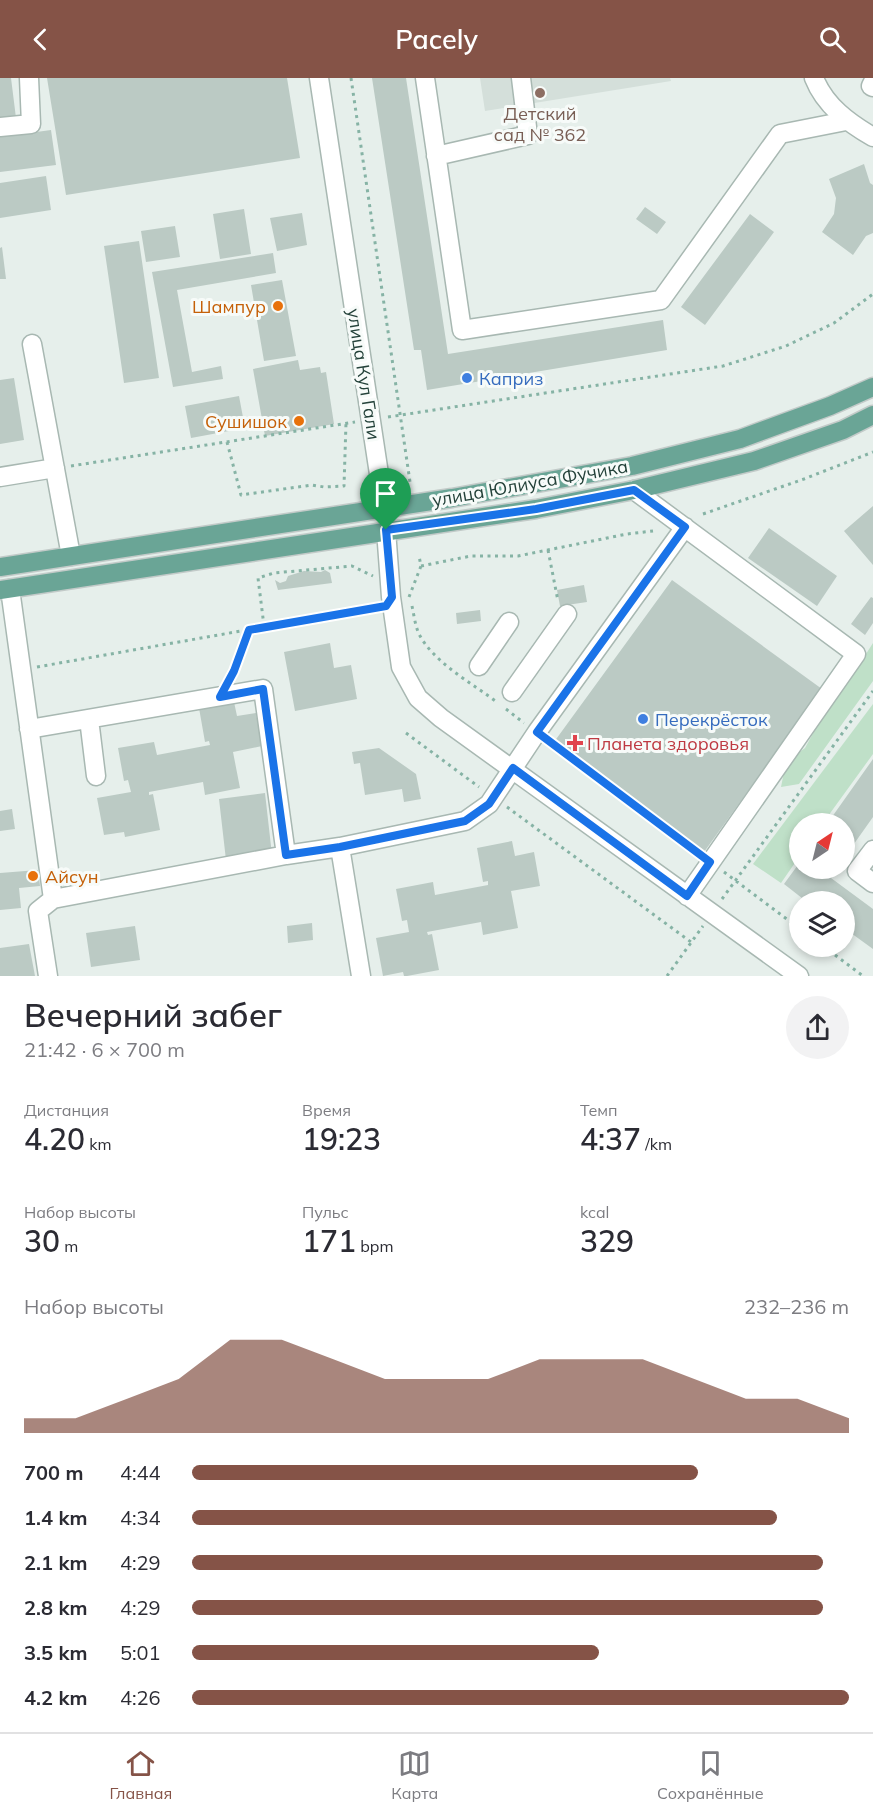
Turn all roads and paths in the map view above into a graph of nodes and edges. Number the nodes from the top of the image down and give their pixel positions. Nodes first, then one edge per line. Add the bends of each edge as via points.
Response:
1 (29, 78) edge
2 (320, 78) edge
3 (351, 78) edge
4 (425, 78) edge
5 (521, 78) edge
6 (814, 78) edge
7 (873, 82) edge
8 (873, 87) edge
9 (846, 121) junction
10 (0, 127) edge
11 (873, 137) edge
12 (436, 156) junction
13 (873, 294) edge
14 (32, 344) dead end
15 (873, 387) edge
16 (873, 414) edge
17 (399, 415) junction
18 (371, 420) junction
19 (346, 423) junction
20 (227, 442) junction
21 (873, 452) edge
22 (55, 468) junction
23 (0, 477) edge
24 (410, 482) dead end
25 (634, 490) junction
26 (384, 507) junction
27 (703, 514) dead end
28 (685, 527) junction
29 (386, 530) junction
30 (653, 531) dead end
31 (548, 550) junction
32 (70, 556) junction
33 (419, 556) dead end
34 (352, 566) dead end
35 (421, 566) junction
36 (0, 567) edge
37 (5, 590) edge
38 (400, 596) junction
39 (563, 609) joint
40 (509, 622) dead end
41 (264, 627) junction
42 (249, 630) junction
43 (479, 666) dead end
44 (21, 669) junction
45 (873, 691) edge
46 (513, 692) dead end
47 (220, 697) junction
48 (89, 719) junction
49 (29, 729) junction
50 (537, 732) junction
51 (406, 733) dead end
52 (513, 768) junction
53 (96, 776) dead end
54 (493, 797) junction
55 (340, 847) junction
56 (873, 850) edge
57 (286, 855) junction
58 (710, 862) junction
59 (735, 880) junction
60 (873, 883) edge
61 (687, 896) junction
62 (53, 899) junction
63 (712, 914) junction
64 (789, 921) edge
65 (691, 942) junction
66 (838, 957) edge
67 (790, 973) edge
68 (48, 976) edge
69 (361, 976) edge
70 (667, 976) edge
71 (863, 976) edge

1 - 10 street via 31,124
2 - 18 street, улица Кул Гали
3 - 17 path
4 - 12 street
5 - 12 street via 528,135
6 - 9 street via 818,89
7 - 8 street
9 - 11 street
9 - 12 street via 780,134 661,300 462,330
13 - 17 path via 834,323 786,346 723,366
14 - 22 street
15 - 26 main road, улица Юлиуса Фучика via 740,439 632,466
16 - 25 main road, улица Юлиуса Фучика via 843,430 754,462
17 - 18 path
17 - 24 path
18 - 19 path
18 - 26 street, улица Кул Гали
19 - 20 path
19 - 20 path via 344,486 312,484 241,495
20 - 22 path
21 - 27 path
22 - 23 street
22 - 32 street
25 - 28 street
25 - 29 main road, улица Юлиуса Фучика via 536,509
26 - 29 main road, улица Кул Гали
26 - 32 main road, улица Юлиуса Фучика
28 - 50 street
28 - 58 street via 856,654
29 - 37 main road, улица Юлиуса Фучика
29 - 38 street, улица Кул Гали
30 - 31 path
31 - 35 path via 518,556 471,555
31 - 39 path
32 - 36 main road, улица Юлиуса Фучика
33 - 35 path
34 - 41 path via 258,578
35 - 38 path
37 - 44 street
38 - 41 path via 386,606
38 - 50 path via 424,642 444,663
38 - 52 street, улица Кул Гали via 401,667 418,698
39 - 46 street
40 - 43 street
41 - 42 path
42 - 44 path
42 - 47 path
44 - 49 street
45 - 59 path
47 - 48 street
47 - 57 street via 263,689
48 - 49 street
48 - 53 street
49 - 62 street
50 - 52 street
50 - 58 path
51 - 54 path
52 - 54 street
52 - 61 street, улица Кул Гали
54 - 55 street via 465,821
54 - 65 path
55 - 57 street
55 - 69 street
56 - 60 street via 857,871
57 - 62 street
58 - 59 path
58 - 61 street
59 - 63 path
59 - 64 path
61 - 63 street, улица Кул Гали
62 - 68 street via 38,911
63 - 65 path
63 - 67 street, улица Кул Гали
65 - 70 path
66 - 71 path

